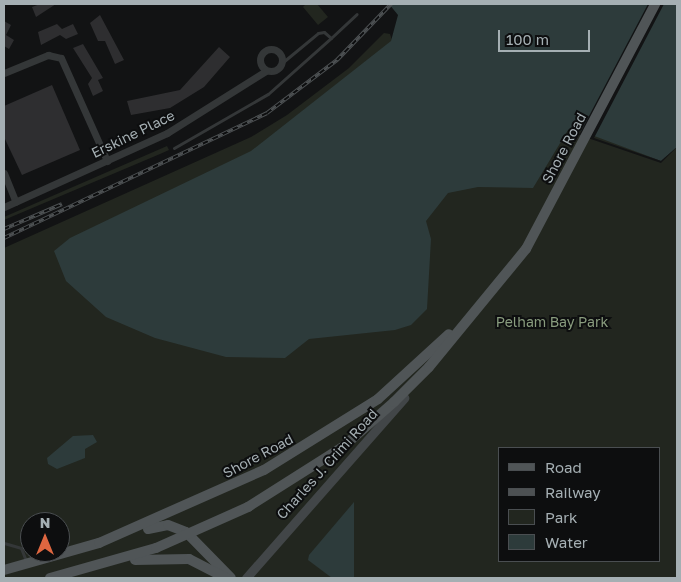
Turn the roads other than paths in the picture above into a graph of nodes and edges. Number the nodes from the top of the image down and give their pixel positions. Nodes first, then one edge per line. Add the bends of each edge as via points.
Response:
1 (655, 4) edge
2 (357, 14) dead end
3 (331, 38) junction
4 (283, 62) junction
5 (266, 70) junction
6 (4, 73) edge
7 (174, 148) dead end
8 (107, 161) junction
9 (4, 174) edge
10 (16, 202) junction
11 (4, 207) edge
12 (485, 298) junction
13 (429, 367) junction
14 (190, 535) junction
15 (4, 543) edge
16 (99, 543) junction
17 (27, 564) junction
18 (102, 566) junction
19 (4, 570) edge
20 (50, 578) edge
21 (227, 578) edge
22 (230, 578) edge
23 (246, 578) edge

1 - 12 main road, Shore Road via 526,249
2 - 3 lane
3 - 4 lane via 324,32 318,33
3 - 7 lane via 268,94
4 - 5 street, Erskine Place via 276,71
4 - 5 street via 279,52 267,50 260,60
5 - 8 street, Erskine Place via 198,115
6 - 8 street via 48,55 61,58
8 - 10 street, Erskine Place
9 - 10 street
10 - 11 street, Erskine Place
12 - 13 main road, Shore Road
12 - 16 main road, Shore Road via 413,370 341,424 230,487
13 - 14 main road, Shore Road via 369,426 307,472 248,507
13 - 23 main road, Charles J. Crimi Road
14 - 16 main road via 164,525
14 - 18 main road, Shore Road
14 - 22 main road
15 - 17 lane via 21,548
16 - 17 main road, Shore Road
17 - 19 main road, Shore Road
18 - 20 main road, Shore Road
18 - 21 main road via 171,557 197,562

